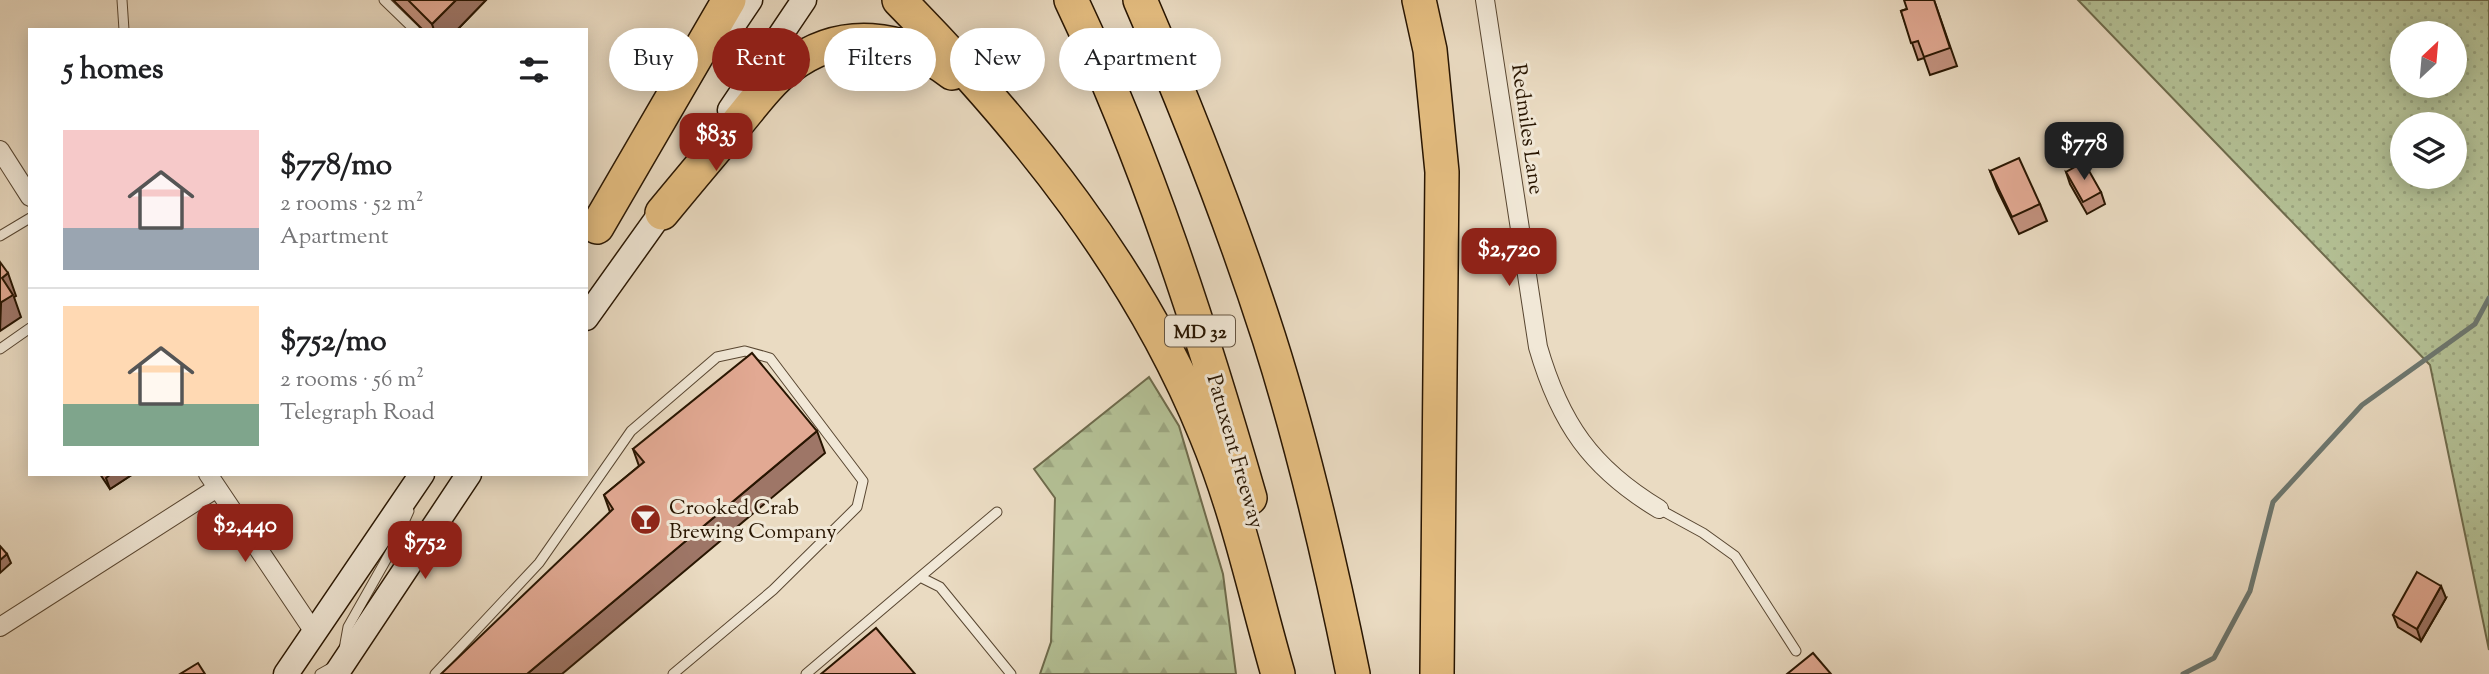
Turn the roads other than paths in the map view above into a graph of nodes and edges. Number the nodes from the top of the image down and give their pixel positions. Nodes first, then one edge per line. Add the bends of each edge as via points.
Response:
1 (122, 0) edge
2 (384, 0) edge
3 (729, 0) edge
4 (750, 0) edge
5 (804, 0) edge
6 (899, 0) edge
7 (1071, 0) edge
8 (1140, 0) edge
9 (1419, 0) edge
10 (1485, 0) edge
11 (124, 28) edge
12 (413, 28) edge
13 (1008, 120) junction
14 (0, 150) edge
15 (28, 194) edge
16 (662, 213) junction
17 (28, 219) edge
18 (591, 234) edge
19 (0, 236) edge
20 (588, 315) edge
21 (28, 329) edge
22 (0, 349) edge
23 (422, 476) edge
24 (422, 476) edge
25 (468, 476) edge
26 (212, 481) edge
27 (1659, 509) joint
28 (997, 512) dead end
29 (919, 577) junction
30 (0, 627) edge
31 (314, 632) junction
32 (1796, 651) dead end
33 (343, 670) edge
34 (286, 674) edge
35 (320, 674) edge
36 (435, 674) edge
37 (673, 674) edge
38 (806, 674) edge
39 (1011, 674) edge
40 (1278, 674) edge
41 (1291, 674) edge
42 (1353, 674) edge
43 (1437, 674) edge

1 - 11 lane
2 - 12 lane
3 - 18 highway
4 - 18 main road
5 - 16 main road
6 - 13 highway
7 - 41 highway, Patuxent Freeway / MD 32 via 1127,128 1209,357 1254,511
8 - 42 highway, MD 32 via 1224,205 1269,340 1311,487
9 - 43 highway via 1430,50 1442,172
10 - 27 street, Redmiles Lane via 1546,374 1557,404 1585,447 1617,481
13 - 16 highway via 945,67 913,48 891,41 839,42 808,53 787,68
13 - 40 highway via 1104,245 1174,362 1235,516
14 - 15 street
16 - 20 main road
17 - 19 lane
21 - 22 lane
23 - 31 main road
24 - 33 lane via 391,551 348,627
25 - 33 main road
26 - 30 street
26 - 31 street
27 - 32 lane via 1735,556
28 - 29 lane
29 - 38 lane
29 - 39 lane via 940,587
31 - 34 main road
33 - 35 lane
36 - 37 lane via 539,563 631,431 718,356 745,351 770,358 863,481 857,507 774,590

